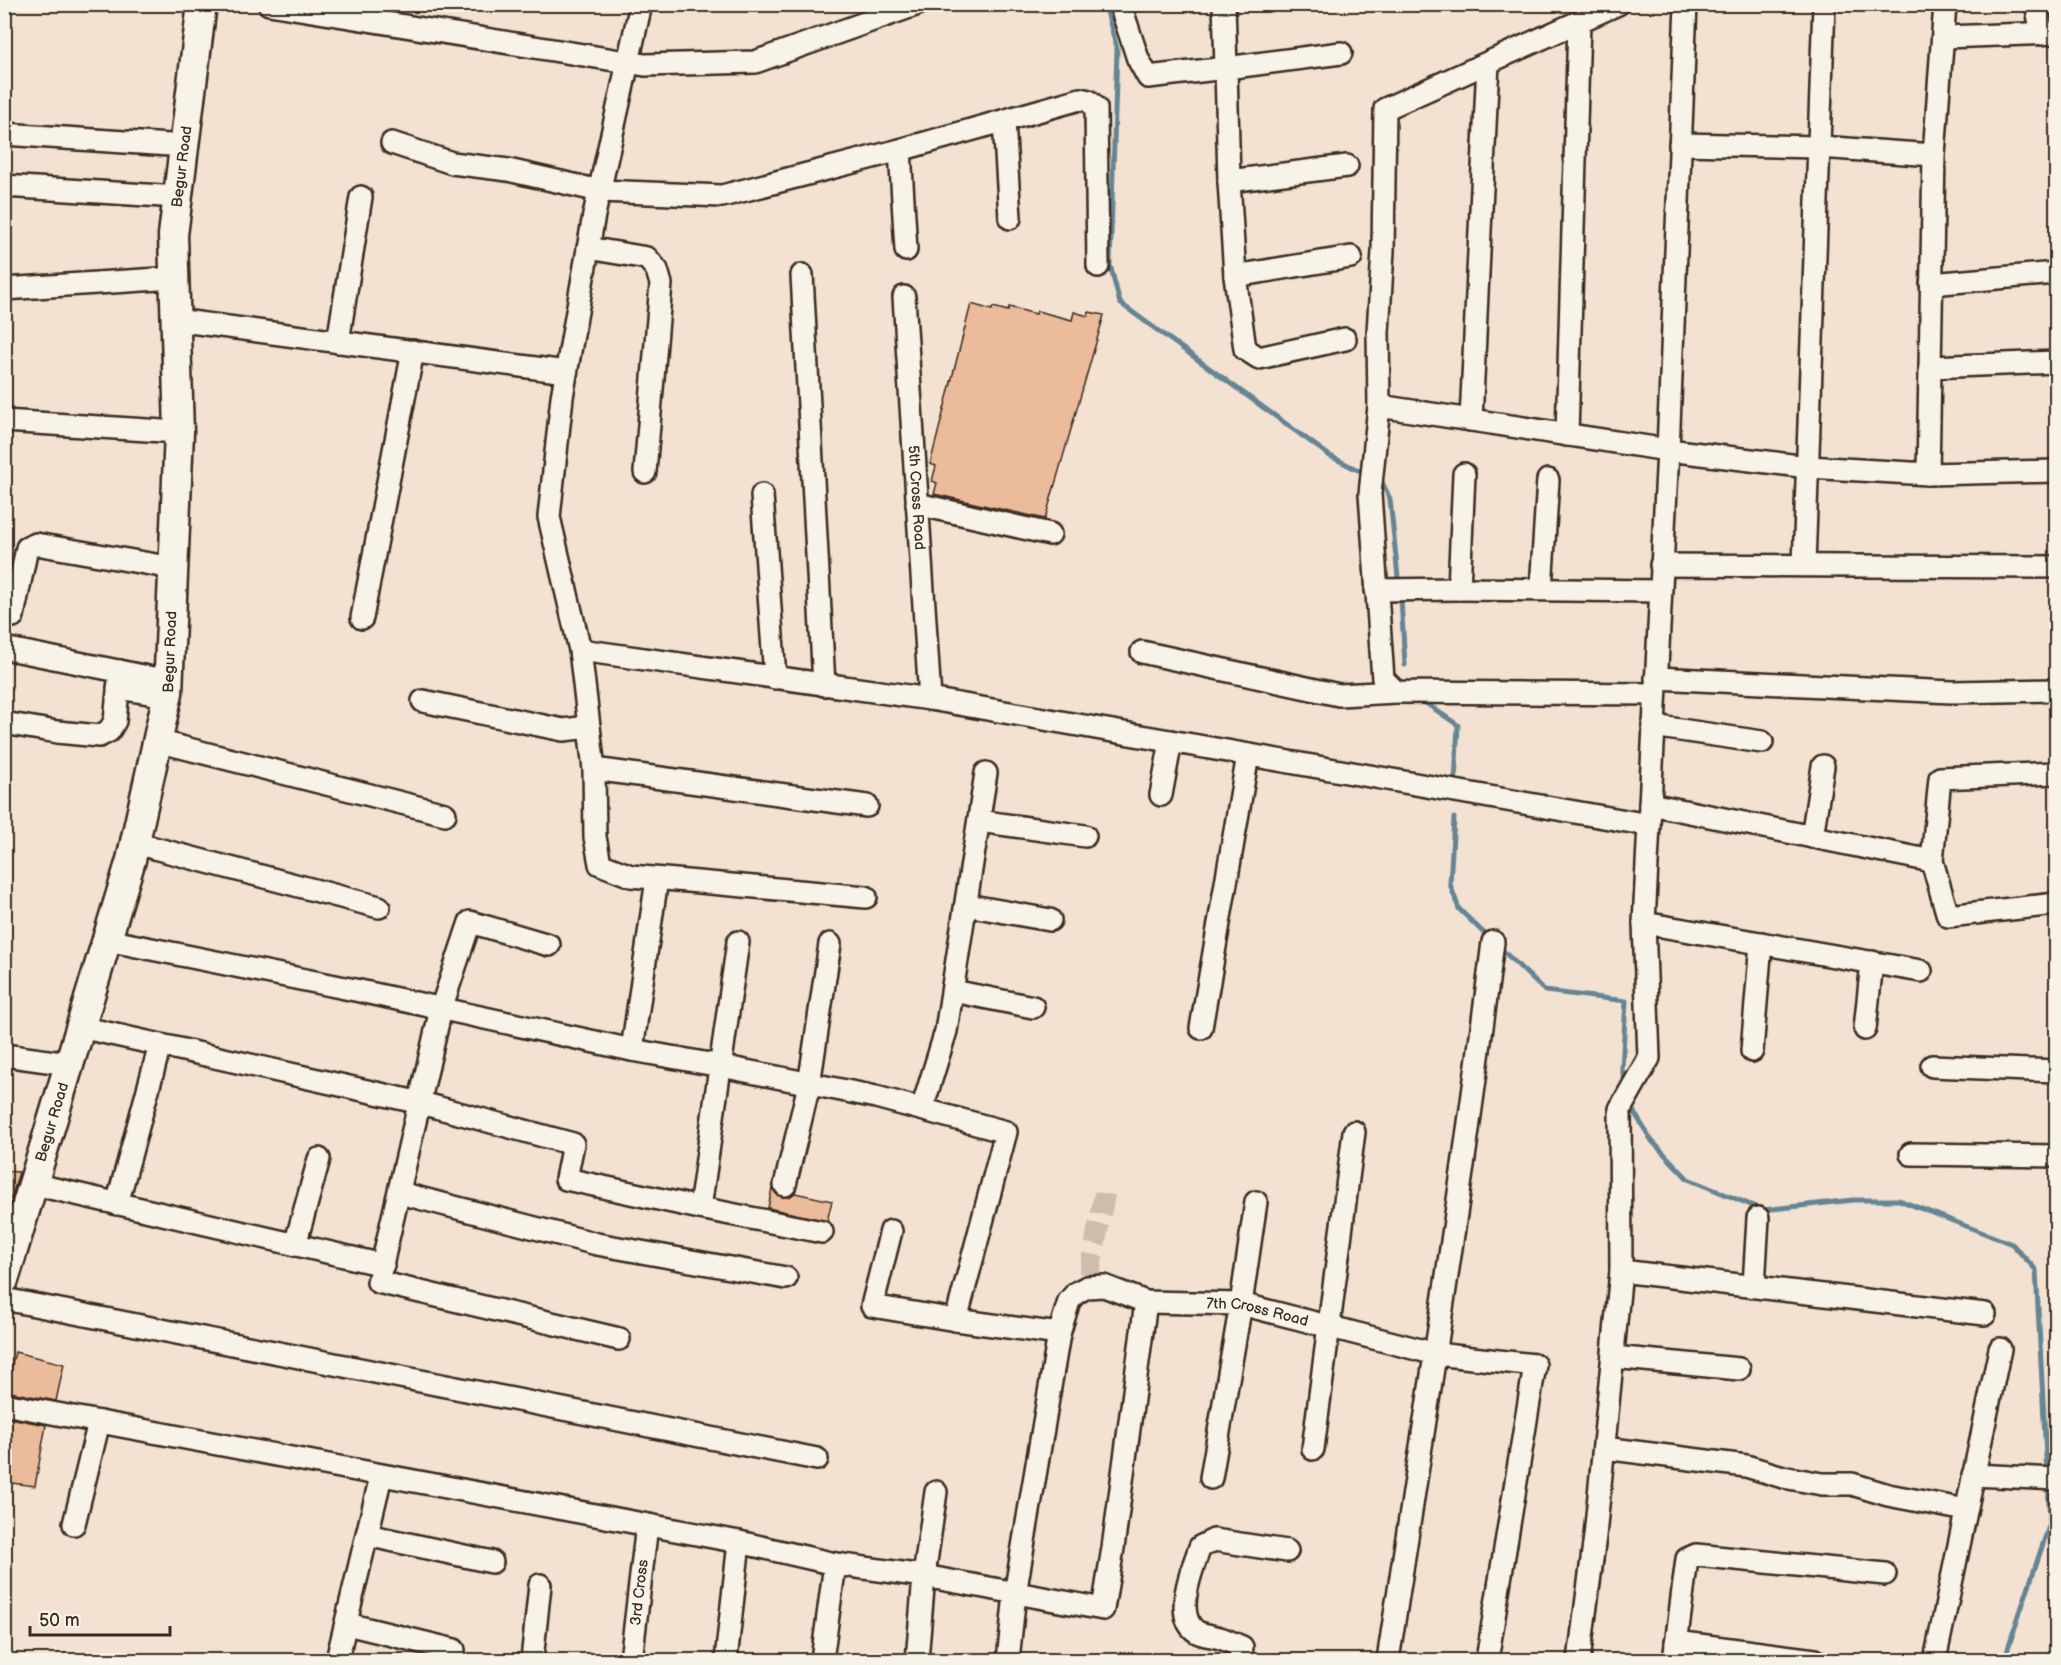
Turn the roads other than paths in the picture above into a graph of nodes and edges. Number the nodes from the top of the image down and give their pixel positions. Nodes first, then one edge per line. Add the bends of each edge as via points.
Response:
1 (202, 4) edge
2 (269, 4) edge
3 (641, 4) edge
4 (918, 4) edge
5 (1120, 4) edge
6 (1224, 4) edge
7 (1618, 4) edge
8 (1686, 4) edge
9 (1824, 4) edge
10 (1945, 4) edge
11 (2036, 4) edge
12 (1579, 22) junction
13 (2049, 33) edge
14 (1944, 37) junction
15 (1341, 53) dead end
16 (629, 62) junction
17 (1488, 63) junction
18 (1226, 68) junction
19 (1004, 121) junction
20 (4, 134) edge
21 (392, 143) dead end
22 (1680, 144) junction
23 (185, 146) junction
24 (1819, 147) junction
25 (900, 150) junction
26 (1934, 155) junction
27 (1347, 166) dead end
28 (1229, 182) junction
29 (4, 186) edge
30 (600, 191) junction
31 (178, 197) junction
32 (361, 197) dead end
33 (1010, 218) dead end
34 (588, 248) junction
35 (906, 250) dead end
36 (1351, 257) dead end
37 (1098, 266) dead end
38 (2056, 273) edge
39 (802, 275) dead end
40 (1235, 276) junction
41 (174, 278) junction
42 (1931, 284) junction
43 (4, 289) edge
44 (904, 297) dead end
45 (175, 320) junction
46 (1345, 339) dead end
47 (338, 342) junction
48 (413, 351) junction
49 (2056, 362) edge
50 (1930, 367) junction
51 (566, 372) junction
52 (1379, 406) junction
53 (1471, 420) junction
54 (4, 421) edge
55 (179, 432) junction
56 (1567, 435) junction
57 (1668, 450) junction
58 (1808, 467) junction
59 (2056, 471) edge
60 (645, 472) dead end
61 (1464, 474) dead end
62 (1928, 474) junction
63 (1548, 480) dead end
64 (762, 495) dead end
65 (917, 504) junction
66 (1050, 534) dead end
67 (1661, 565) junction
68 (1804, 565) junction
69 (2056, 567) edge
70 (173, 568) junction
71 (1459, 588) junction
72 (1376, 590) junction
73 (1541, 590) junction
74 (1660, 591) junction
75 (13, 616) dead end
76 (362, 618) dead end
77 (4, 648) edge
78 (580, 650) junction
79 (1142, 652) dead end
80 (775, 678) junction
81 (119, 679) junction
82 (824, 685) junction
83 (1655, 686) junction
84 (168, 689) junction
85 (2056, 690) edge
86 (1396, 692) junction
87 (930, 699) junction
88 (423, 701) dead end
89 (4, 723) edge
90 (1653, 726) junction
91 (589, 727) junction
92 (157, 741) junction
93 (1171, 741) junction
94 (1762, 742) dead end
95 (1248, 755) junction
96 (1823, 766) dead end
97 (594, 769) junction
98 (986, 772) dead end
99 (2056, 772) edge
100 (1161, 795) dead end
101 (1650, 804) junction
102 (867, 806) dead end
103 (445, 814) dead end
104 (979, 821) junction
105 (1649, 825) junction
106 (1085, 836) dead end
107 (1812, 837) junction
108 (135, 843) junction
109 (1932, 861) junction
110 (657, 879) junction
111 (866, 897) dead end
112 (2056, 904) edge
113 (966, 905) junction
114 (379, 907) dead end
115 (1050, 920) dead end
116 (1644, 923) junction
117 (107, 940) junction
118 (738, 942) dead end
119 (1493, 942) dead end
120 (1761, 943) junction
121 (830, 944) dead end
122 (549, 945) dead end
123 (1872, 962) junction
124 (1921, 971) dead end
125 (953, 991) junction
126 (1033, 1007) dead end
127 (441, 1009) junction
128 (80, 1027) junction
129 (1201, 1028) dead end
130 (1865, 1029) dead end
131 (160, 1045) junction
132 (632, 1050) junction
133 (1752, 1051) dead end
134 (4, 1055) edge
135 (69, 1064) junction
136 (721, 1066) junction
137 (1932, 1066) dead end
138 (2056, 1071) edge
139 (809, 1085) junction
140 (421, 1103) junction
141 (922, 1110) junction
142 (1354, 1132) dead end
143 (1911, 1154) dead end
144 (2056, 1156) edge
145 (319, 1159) dead end
146 (33, 1184) junction
147 (785, 1185) dead end
148 (400, 1193) junction
149 (1256, 1202) dead end
150 (117, 1204) junction
151 (700, 1208) junction
152 (1758, 1218) dead end
153 (891, 1231) dead end
154 (822, 1232) dead end
155 (11, 1237) edge
156 (295, 1245) junction
157 (383, 1265) junction
158 (1621, 1271) junction
159 (786, 1278) dead end
160 (4, 1280) edge
161 (1754, 1286) junction
162 (4, 1299) edge
163 (1146, 1302) junction
164 (1241, 1304) junction
165 (1985, 1314) dead end
166 (956, 1320) junction
167 (1330, 1327) junction
168 (1059, 1334) junction
169 (618, 1339) dead end
170 (2000, 1349) dead end
171 (1436, 1354) junction
172 (1613, 1357) junction
173 (1739, 1369) dead end
174 (4, 1404) edge
175 (99, 1422) junction
176 (1604, 1448) junction
177 (1313, 1449) dead end
178 (817, 1459) dead end
179 (1973, 1475) junction
180 (381, 1476) junction
181 (1211, 1478) dead end
182 (2048, 1479) edge
183 (936, 1492) dead end
184 (1966, 1510) junction
185 (74, 1524) dead end
186 (647, 1525) junction
187 (367, 1535) junction
188 (739, 1542) junction
189 (1287, 1551) dead end
190 (492, 1562) dead end
191 (835, 1564) junction
192 (1886, 1574) dead end
193 (924, 1576) junction
194 (540, 1585) dead end
195 (1015, 1594) junction
196 (347, 1624) junction
197 (1489, 1650) edge
198 (1675, 1651) edge
199 (337, 1660) edge
200 (451, 1660) edge
201 (532, 1660) edge
202 (632, 1660) edge
203 (726, 1660) edge
204 (822, 1660) edge
205 (916, 1660) edge
206 (1008, 1660) edge
207 (1240, 1660) edge
208 (1388, 1660) edge
209 (1579, 1660) edge
210 (1815, 1660) edge
211 (1935, 1660) edge

1 - 23 main road, Begur Road
2 - 16 street
3 - 16 street
4 - 16 street via 755,62
5 - 18 street via 1148,77
6 - 18 street
7 - 12 street
8 - 22 street
9 - 24 street
10 - 14 street
11 - 13 street
12 - 17 street
12 - 56 street
13 - 14 street
14 - 26 street
15 - 18 street
16 - 30 street
17 - 52 street via 1385,108
17 - 53 street
18 - 28 street
19 - 25 street
19 - 33 street
19 - 37 street via 1080,99 1096,108
20 - 23 street
21 - 30 street via 452,163 508,170
22 - 24 street
22 - 57 street
23 - 31 main road, Begur Road
24 - 26 street
24 - 58 street
25 - 30 street via 722,196
25 - 35 street
26 - 42 street
27 - 28 street
28 - 40 street
29 - 31 street
30 - 34 street
31 - 41 main road, Begur Road via 172,235
32 - 47 street
34 - 51 street
34 - 60 street via 646,258 657,270 661,284
36 - 40 street
38 - 42 street
39 - 82 street
40 - 46 street via 1245,349 1259,358
41 - 43 street
41 - 45 main road, Begur Road
42 - 50 street
44 - 65 street, 5th Cross Road
45 - 47 street
45 - 55 main road, Begur Road
47 - 48 street
48 - 51 street
48 - 76 street
49 - 50 street
50 - 62 street
51 - 78 street via 549,517
52 - 53 street
52 - 72 street via 1370,494
53 - 56 street
54 - 55 street
55 - 70 main road, Begur Road
56 - 57 street
57 - 58 street
57 - 67 street
58 - 62 street
58 - 68 street
59 - 62 street
61 - 71 street
63 - 73 street
64 - 80 street
65 - 66 street
65 - 87 street, 5th Cross Road
67 - 68 street
67 - 74 street
68 - 69 street
70 - 75 street via 36,544 27,548
70 - 84 main road, Begur Road
71 - 72 street
71 - 73 street
72 - 86 street via 1383,680
73 - 74 street
74 - 83 street
77 - 81 street
78 - 80 street
78 - 91 street
79 - 86 street via 1339,695
80 - 82 street
81 - 84 street
81 - 89 street via 115,721 109,731 99,736
82 - 87 street
83 - 85 street via 1952,692
83 - 86 street
83 - 90 street
84 - 92 main road, Begur Road
87 - 93 street
88 - 91 street via 563,730
90 - 94 street
90 - 101 street
91 - 97 street
92 - 103 street
92 - 108 main road, Begur Road
93 - 95 street
93 - 100 street
95 - 105 street
95 - 129 street
96 - 107 street
97 - 102 street
97 - 110 street via 595,837 600,864 631,876
98 - 104 street
99 - 109 street via 1940,778
101 - 105 street
101 - 107 street
104 - 106 street
104 - 113 street
105 - 116 street
107 - 109 street
108 - 114 street
108 - 117 main road, Begur Road
109 - 112 street via 1948,916
110 - 111 street
110 - 132 street
113 - 115 street
113 - 125 street
116 - 120 street
116 - 158 street via 1649,1058 1620,1110
117 - 127 street
117 - 128 main road, Begur Road
118 - 136 street
119 - 171 street
120 - 123 street
120 - 133 street
121 - 139 street
122 - 127 street via 470,922
123 - 124 street
123 - 130 street
125 - 126 street
125 - 141 street via 946,1031
127 - 132 street
127 - 140 street
128 - 131 street
128 - 135 main road, Begur Road
131 - 140 street
131 - 150 street
132 - 136 street
134 - 135 street
135 - 146 main road, Begur Road
136 - 139 street
136 - 151 street
137 - 138 street
139 - 141 street
139 - 147 street
140 - 148 street
140 - 151 street via 573,1144 566,1179
141 - 166 street via 1006,1131
142 - 167 street
143 - 144 street
145 - 156 street
146 - 150 street
146 - 155 main road, Begur Road
148 - 157 street
148 - 159 street via 597,1244
149 - 164 street
150 - 156 street
151 - 154 street
152 - 161 street
153 - 166 street via 872,1306
155 - 160 main road, Begur Road
156 - 157 street
157 - 169 street via 378,1282
158 - 161 street
158 - 172 street
161 - 165 street
162 - 178 street
163 - 164 street, 7th Cross Road
163 - 168 street, 7th Cross Road via 1088,1281 1069,1301
163 - 195 street via 1102,1609
164 - 167 street, 7th Cross Road
164 - 181 street
166 - 168 street
167 - 171 street, 7th Cross Road
167 - 177 street
168 - 195 street, 7th Cross Road
170 - 179 street
171 - 197 street, 7th Cross Road via 1535,1365
171 - 208 street
172 - 173 street
172 - 176 street
174 - 175 street
175 - 180 street
175 - 185 street
176 - 184 street via 1746,1466 1822,1484 1852,1484
176 - 209 street
179 - 182 street
179 - 184 street
180 - 186 street
180 - 187 street
183 - 193 street
184 - 211 street
186 - 188 street
186 - 202 street, 3rd Cross
187 - 190 street
187 - 196 street
188 - 191 street
188 - 203 street
189 - 207 street via 1214,1540 1200,1547 1189,1579 1185,1604 1188,1620 1196,1631 1242,1647
191 - 193 street
191 - 204 street
192 - 198 street via 1696,1555 1687,1559
193 - 195 street
193 - 205 street
194 - 201 street
195 - 206 street, 7th Cross Road
196 - 199 street
196 - 200 street via 454,1650
198 - 210 street

